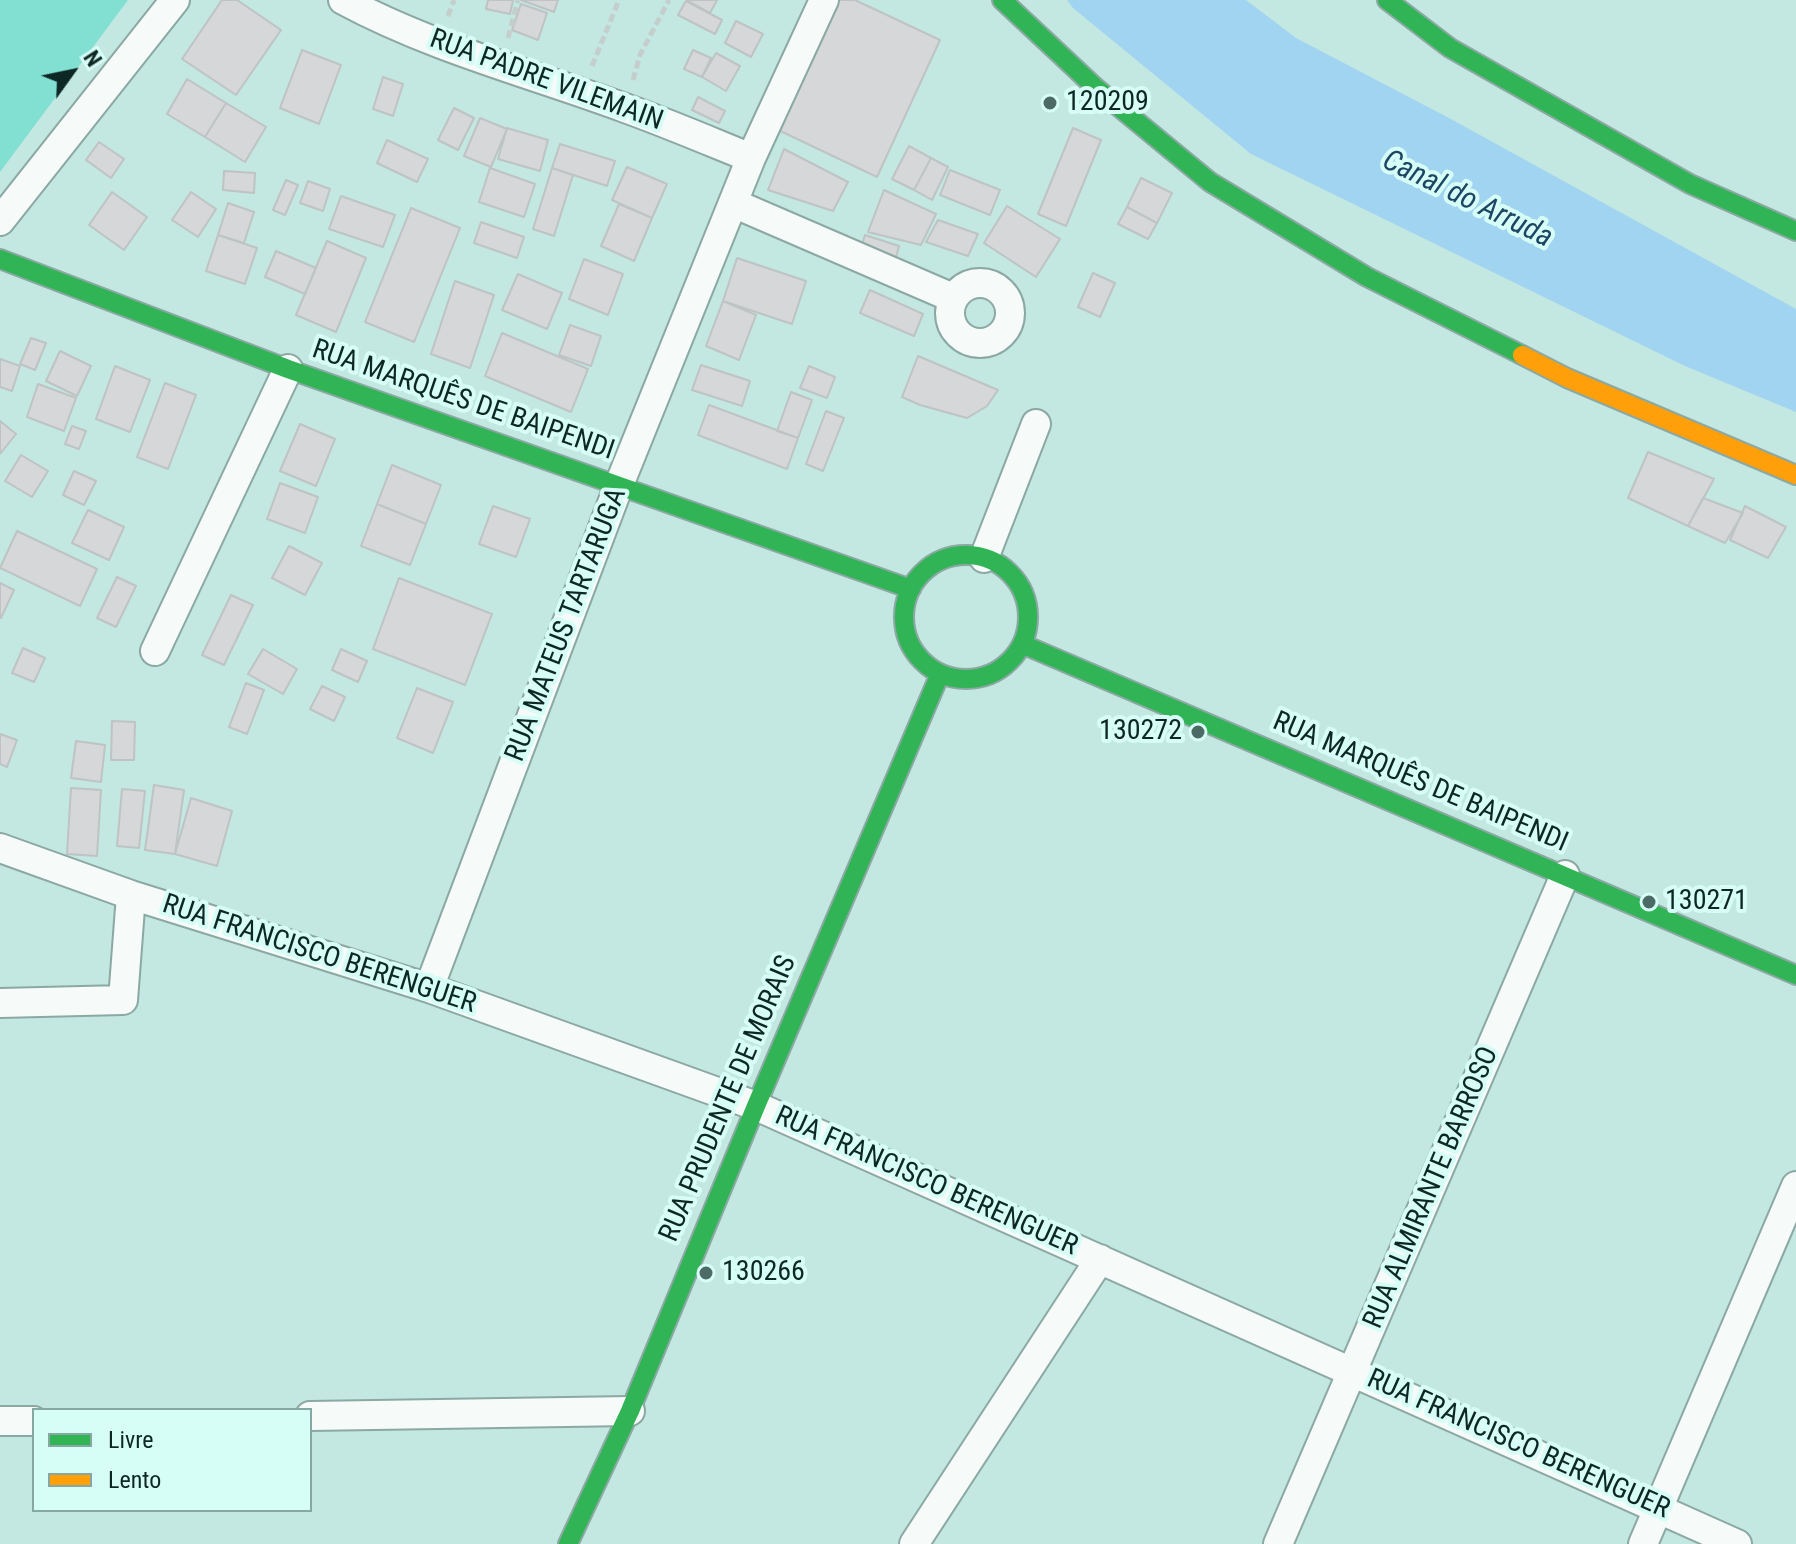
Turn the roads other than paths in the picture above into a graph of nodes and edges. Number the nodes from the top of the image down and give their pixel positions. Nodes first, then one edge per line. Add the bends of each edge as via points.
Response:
1 (175, 0) edge
2 (343, 0) edge
3 (824, 0) edge
4 (1002, 0) edge
5 (1387, 0) edge
6 (751, 158) junction
7 (733, 203) junction
8 (0, 221) edge
9 (1796, 231) edge
10 (0, 259) edge
11 (953, 298) dead end
12 (288, 369) junction
13 (1036, 424) dead end
14 (1796, 475) edge
15 (619, 485) junction
16 (984, 558) junction
17 (911, 589) junction
18 (1022, 644) junction
19 (155, 651) dead end
20 (940, 674) junction
21 (0, 848) edge
22 (1565, 875) junction
23 (131, 895) junction
24 (1796, 975) edge
25 (429, 988) junction
26 (0, 1003) edge
27 (756, 1106) junction
28 (1796, 1186) edge
29 (1100, 1259) junction
30 (1354, 1371) junction
31 (630, 1411) junction
32 (312, 1416) edge
33 (0, 1421) edge
34 (32, 1421) edge
35 (1660, 1509) junction
36 (568, 1544) edge
37 (914, 1544) edge
38 (1278, 1544) edge
39 (1643, 1544) edge
40 (1737, 1544) edge

1 - 8 street
2 - 6 street, RUA PADRE VILEMAIN via 415,35
3 - 6 street, RUA MATEUS TARTARUGA
4 - 14 street via 1096,88 1210,182 1367,277 1567,378
5 - 9 street via 1450,48 1677,176
6 - 7 street, RUA MATEUS TARTARUGA
7 - 11 street
7 - 15 street, RUA MATEUS TARTARUGA
10 - 12 street, RUA MARQUÊS DE BAIPENDI
12 - 15 street, RUA MARQUÊS DE BAIPENDI
12 - 19 street
13 - 16 street
15 - 17 street, RUA MARQUÊS DE BAIPENDI
15 - 25 street, RUA MATEUS TARTARUGA
16 - 17 street via 942,560
16 - 18 street via 1014,577 1023,592 1028,610
17 - 20 street via 905,629 924,663
18 - 20 street via 1004,666 978,678
18 - 22 street, RUA MARQUÊS DE BAIPENDI
20 - 27 street, RUA PRUDENTE DE MORAIS
21 - 23 street, RUA FRANCISCO BERENGUER
22 - 24 street, RUA MARQUÊS DE BAIPENDI
22 - 30 street, RUA ALMIRANTE BARROSO
23 - 25 street, RUA FRANCISCO BERENGUER
23 - 26 street via 123,1000
25 - 27 street, RUA FRANCISCO BERENGUER
27 - 29 street, RUA FRANCISCO BERENGUER
27 - 31 street, RUA PRUDENTE DE MORAIS
28 - 35 street
29 - 30 street, RUA FRANCISCO BERENGUER
29 - 37 street
30 - 35 street, RUA FRANCISCO BERENGUER
30 - 38 street, RUA ALMIRANTE BARROSO
31 - 32 street
31 - 36 street, RUA PRUDENTE DE MORAIS
33 - 34 street
35 - 39 street
35 - 40 street, RUA FRANCISCO BERENGUER

